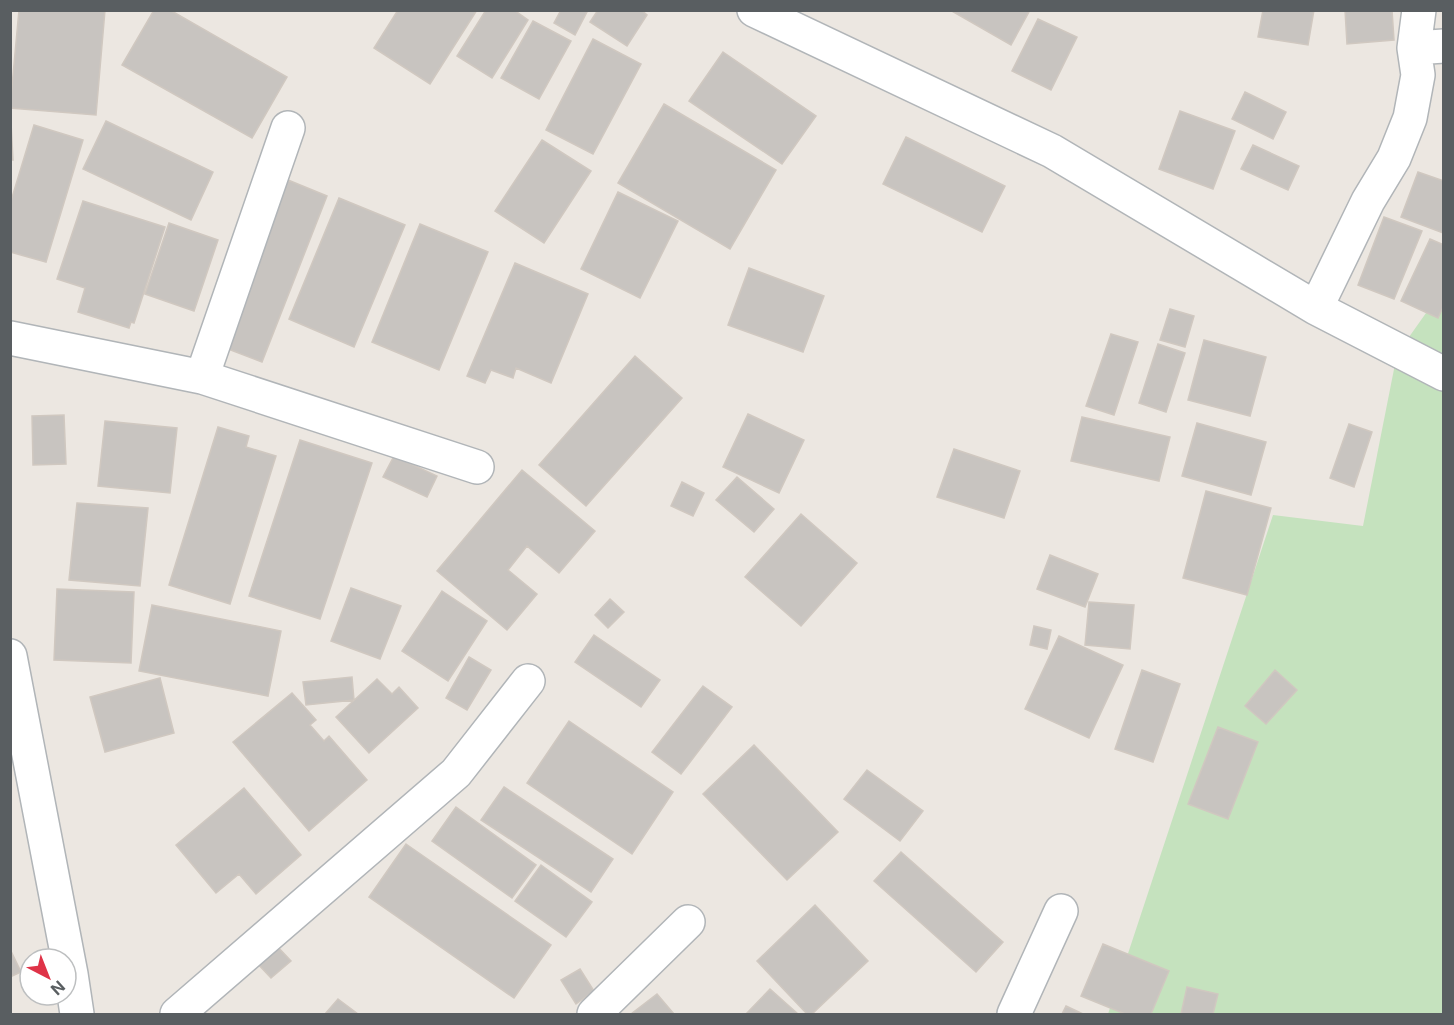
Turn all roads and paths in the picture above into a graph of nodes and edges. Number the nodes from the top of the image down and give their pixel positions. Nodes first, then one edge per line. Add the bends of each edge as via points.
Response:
1 (754, 10) edge
2 (1419, 10) edge
3 (1429, 47) edge
4 (288, 128) dead end
5 (1316, 308) junction
6 (10, 338) edge
7 (1443, 374) edge
8 (202, 377) junction
9 (477, 467) dead end
10 (10, 656) edge
11 (528, 681) dead end
12 (16, 717) edge
13 (1061, 911) dead end
14 (688, 922) dead end
15 (77, 1014) edge
16 (177, 1014) edge
17 (594, 1014) edge
18 (1014, 1014) edge

1 - 5 street via 1052,151
2 - 3 street
3 - 5 street via 1418,75 1410,118 1394,158 1368,201
4 - 8 street
5 - 7 street
6 - 8 street
8 - 9 street
10 - 12 street
11 - 16 street via 456,773
12 - 15 street
13 - 18 street
14 - 17 street

